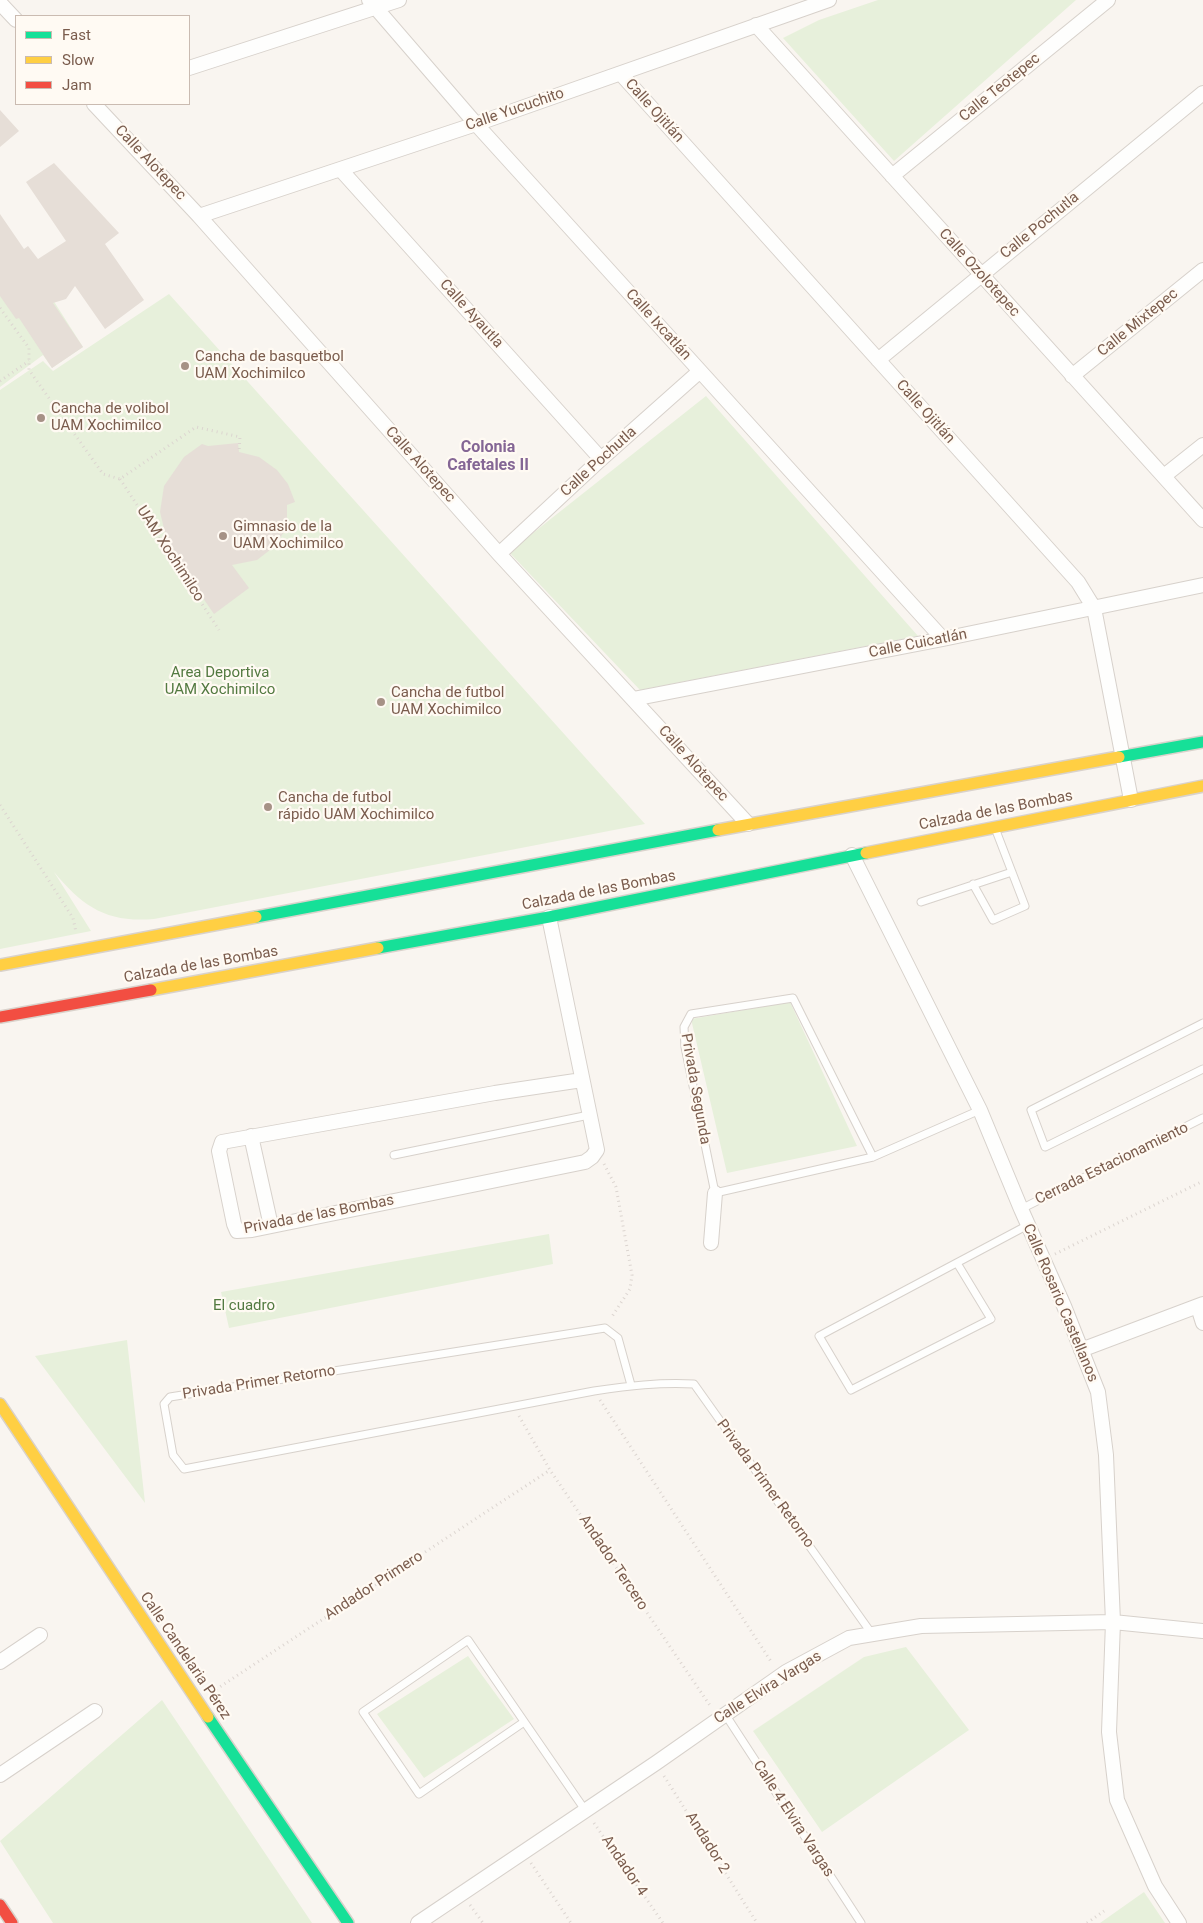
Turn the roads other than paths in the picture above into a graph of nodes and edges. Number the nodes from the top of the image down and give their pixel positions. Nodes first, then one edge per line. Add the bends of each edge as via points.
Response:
1 (399, 0) edge
2 (830, 0) edge
3 (1108, 0) edge
4 (0, 3) edge
5 (811, 3) edge
6 (372, 4) edge
7 (15, 19) edge
8 (756, 25) junction
9 (190, 68) edge
10 (621, 74) junction
11 (1203, 93) edge
12 (95, 105) edge
13 (476, 124) junction
14 (341, 170) junction
15 (892, 176) junction
16 (199, 216) junction
17 (1203, 270) edge
18 (981, 275) junction
19 (878, 360) junction
20 (700, 371) junction
21 (1072, 376) junction
22 (1203, 444) edge
23 (601, 459) junction
24 (1164, 476) junction
25 (1203, 520) edge
26 (499, 554) junction
27 (1203, 585) edge
28 (1094, 608) junction
29 (943, 639) junction
30 (633, 699) junction
31 (1203, 742) edge
32 (1124, 756) junction
33 (1203, 786) edge
34 (1131, 800) junction
35 (748, 824) junction
36 (994, 827) junction
37 (852, 855) junction
38 (1012, 872) junction
39 (973, 884) junction
40 (921, 902) dead end
41 (549, 917) junction
42 (0, 965) edge
43 (0, 1017) edge
44 (1203, 1023) edge
45 (1203, 1069) edge
46 (582, 1080) junction
47 (980, 1110) junction
48 (589, 1115) junction
49 (1203, 1118) edge
50 (252, 1136) junction
51 (394, 1155) dead end
52 (873, 1156) junction
53 (715, 1194) junction
54 (1020, 1209) junction
55 (1028, 1225) junction
56 (271, 1226) junction
57 (711, 1243) dead end
58 (957, 1263) junction
59 (1201, 1306) edge
60 (1203, 1323) edge
61 (1081, 1350) junction
62 (631, 1385) junction
63 (0, 1404) edge
64 (1112, 1622) junction
65 (1203, 1630) edge
66 (872, 1634) junction
67 (40, 1635) dead end
68 (0, 1662) edge
69 (94, 1711) dead end
70 (722, 1716) junction
71 (524, 1722) junction
72 (0, 1776) edge
73 (585, 1810) junction
74 (0, 1905) edge
75 (858, 1922) edge
76 (12, 1923) edge
77 (348, 1923) edge
78 (418, 1923) edge
79 (1180, 1923) edge

1 - 6 street
2 - 5 street, Calle Yucuchito
3 - 15 street, Calle Teotepec
4 - 7 street
5 - 8 street, Calle Yucuchito
6 - 9 street
6 - 13 street, Calle Ixcatlán
8 - 10 street, Calle Yucuchito
8 - 15 street, Calle Ozolotepec
10 - 13 street, Calle Yucuchito
10 - 19 street, Calle Ojitlán
11 - 18 street, Calle Pochutla
12 - 16 street, Calle Alotepec
13 - 14 street, Calle Yucuchito
13 - 20 street, Calle Ixcatlán
14 - 16 street, Calle Yucuchito
14 - 23 street, Calle Ayautla
15 - 18 street, Calle Ozolotepec
16 - 26 street, Calle Alotepec
17 - 21 street, Calle Mixtepec
18 - 19 street, Calle Pochutla
18 - 21 street, Calle Ozolotepec
19 - 28 street, Calle Ojitlán via 1078,582
20 - 23 street, Calle Pochutla
20 - 29 street, Calle Ixcatlán
21 - 24 street, Calle Ozolotepec
22 - 24 street
23 - 26 street, Calle Pochutla
24 - 25 street, Calle Ozolotepec
26 - 30 street, Calle Alotepec
27 - 28 street, Calle Cuicatlán
28 - 29 street, Calle Cuicatlán
28 - 32 street, Calle Ojitlán
29 - 30 street, Calle Cuicatlán
30 - 35 street, Calle Alotepec
31 - 32 main road, Calzada de las Bombas
32 - 34 street, Calle Ojitlán
32 - 35 main road, Calzada de las Bombas
33 - 34 main road, Calzada de las Bombas
34 - 36 main road, Calzada de las Bombas
35 - 42 main road, Calzada de las Bombas
36 - 37 main road, Calzada de las Bombas
36 - 38 lane
37 - 41 main road, Calzada de las Bombas
37 - 47 street, Calle Rosario Castellanos
38 - 39 lane
38 - 39 lane via 1025,906 993,920
39 - 40 lane
41 - 43 main road, Calzada de las Bombas
41 - 46 street
44 - 45 lane via 1031,1110 1045,1147
46 - 48 street
46 - 50 street, Privada de las Bombas
47 - 52 lane
47 - 54 street, Calle Rosario Castellanos
48 - 51 lane
48 - 56 street, Privada de las Bombas via 597,1150 585,1162
49 - 54 lane, Cerrada Estacionamiento
50 - 56 street
50 - 56 street, Privada de las Bombas via 222,1142 219,1152 234,1224 237,1231
52 - 53 lane
52 - 53 lane, Privada Segunda via 792,998 691,1014 684,1027 685,1047
53 - 57 street
54 - 55 street, Calle Rosario Castellanos
55 - 58 lane, Cerrada Estacionamiento
55 - 61 street, Calle Rosario Castellanos
58 - 58 lane, Cerrada Estacionamiento via 819,1336 851,1390 991,1319
59 - 60 street
59 - 61 street
61 - 64 street, Calle Rosario Castellanos via 1098,1392 1106,1455
62 - 62 lane, Privada Primer Retorno via 184,1469 173,1455 164,1404 170,1397 605,1328 618,1338
62 - 66 lane, Privada Primer Retorno via 694,1384
63 - 77 main road, Calle Candelaria Pérez
64 - 65 street, Calle Elvira Vargas
64 - 66 street, Calle Elvira Vargas via 921,1626
64 - 79 street, Calle Rosario Castellanos via 1109,1732 1117,1800 1155,1886
66 - 70 street, Calle Elvira Vargas via 849,1638 780,1676
67 - 68 street
69 - 72 street
70 - 73 street, Calle Elvira Vargas
70 - 75 lane, Calle 4 Elvira Vargas
71 - 71 lane via 468,1640 363,1712 419,1794
71 - 73 lane
73 - 78 street, Calle Elvira Vargas
74 - 76 main road

